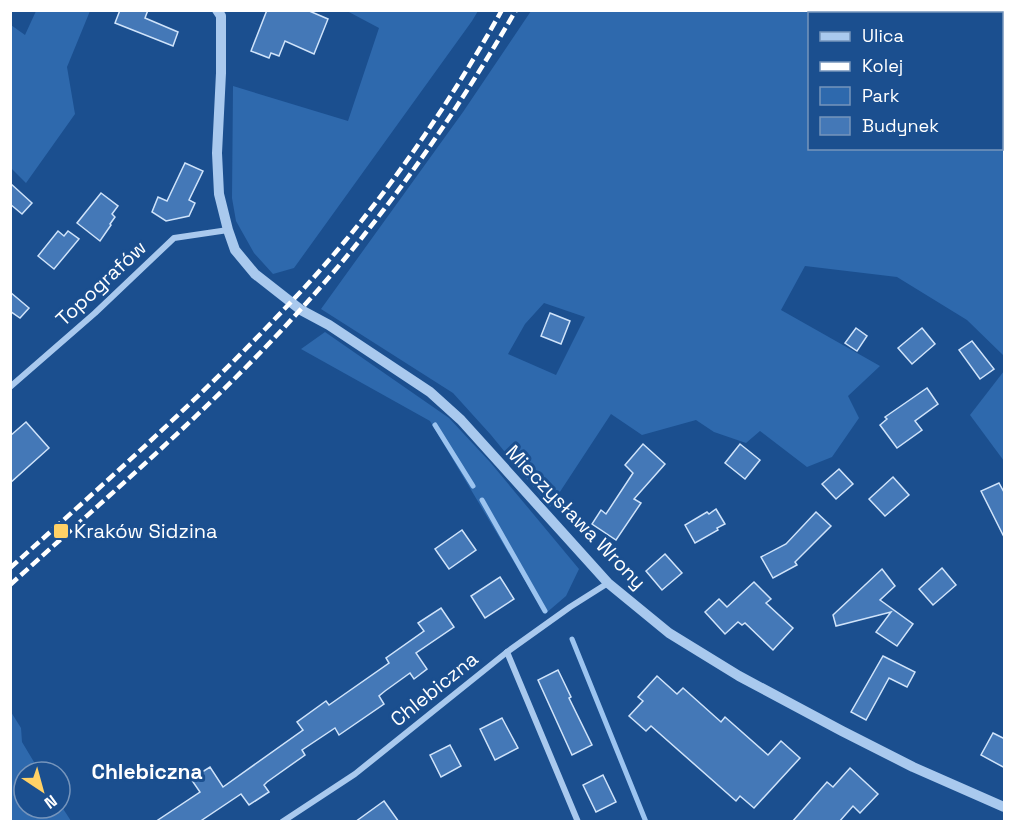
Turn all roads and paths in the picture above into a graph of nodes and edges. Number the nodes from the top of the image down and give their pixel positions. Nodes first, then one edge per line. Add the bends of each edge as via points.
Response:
1 (218, 10) edge
2 (228, 230) junction
3 (10, 387) edge
4 (608, 584) junction
5 (507, 652) junction
6 (1005, 807) edge
7 (282, 822) edge
8 (578, 822) edge

1 - 2 street, Mieczysława Wrony via 221,64 217,153 219,194
2 - 3 street, Topografów via 174,238
2 - 4 street, Mieczysława Wrony via 235,250 268,285 430,392 461,420
4 - 5 street, Chlebiczna
4 - 6 street, Mieczysława Wrony via 677,638 739,676 913,767
5 - 7 street, Chlebiczna via 355,774
5 - 8 street

